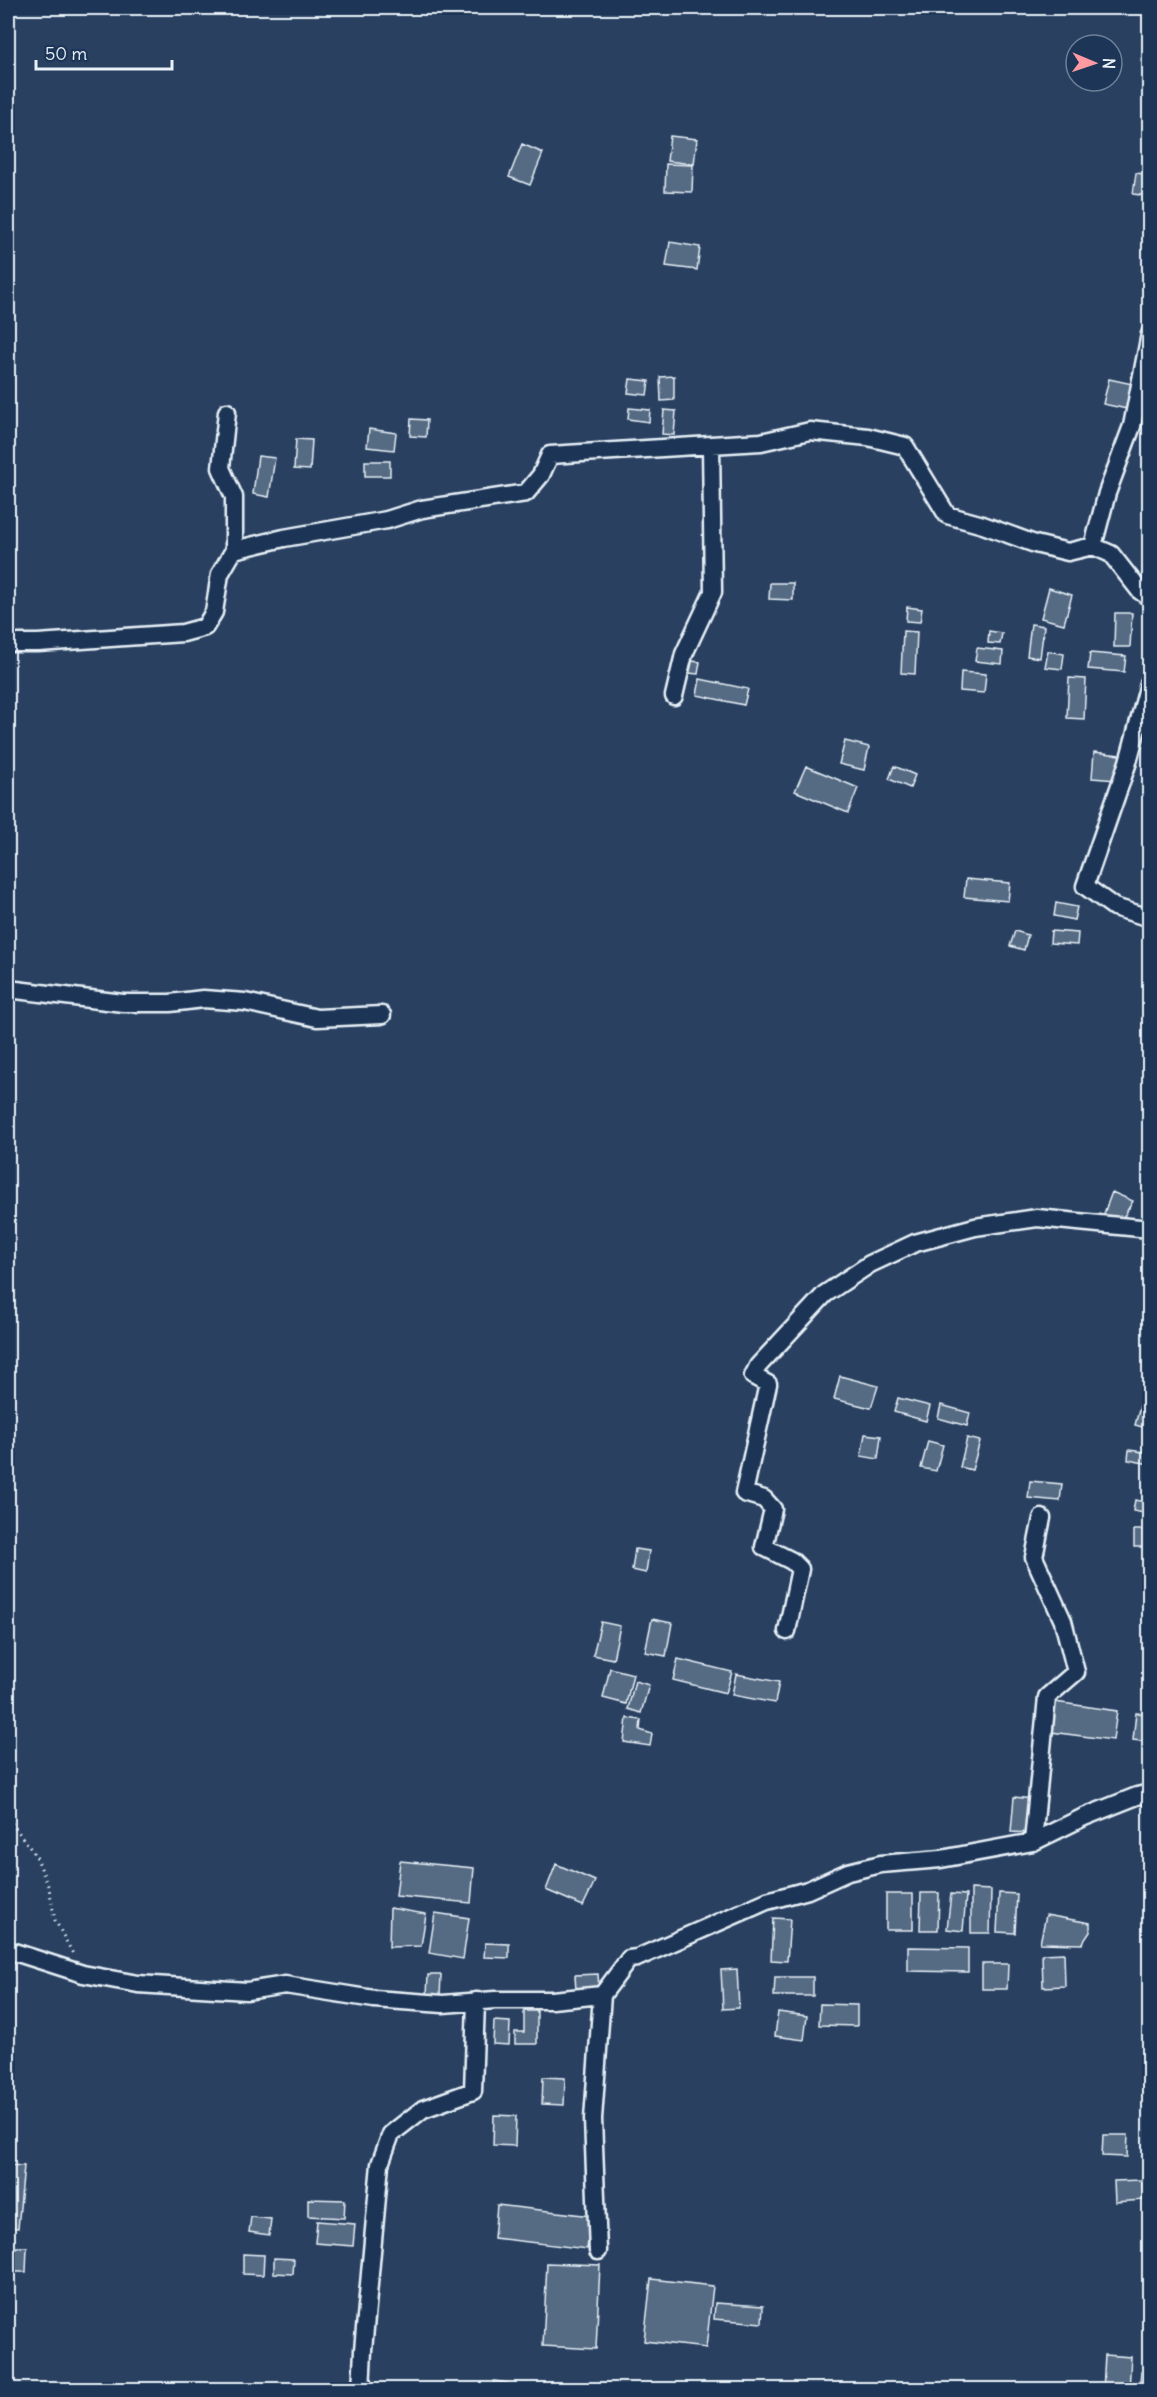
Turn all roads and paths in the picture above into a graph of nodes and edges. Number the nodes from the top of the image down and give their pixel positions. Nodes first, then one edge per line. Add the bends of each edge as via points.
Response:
1 (1149, 334) edge
2 (226, 412) dead end
3 (711, 445) junction
4 (1093, 546) junction
5 (234, 550) junction
6 (1149, 598) edge
7 (8, 643) edge
8 (1149, 680) edge
9 (675, 696) dead end
10 (1149, 918) edge
11 (8, 989) edge
12 (382, 1015) dead end
13 (1149, 1229) edge
14 (1042, 1518) dead end
15 (787, 1632) dead end
16 (1149, 1793) edge
17 (8, 1818) edge
18 (1033, 1842) junction
19 (8, 1950) edge
20 (83, 1974) junction
21 (602, 1995) junction
22 (476, 2001) junction
23 (598, 2251) dead end
24 (361, 2390) edge

1 - 4 street via 1132,426 1107,493
2 - 5 street via 221,468 234,497
3 - 4 street via 761,442 810,431 868,437 905,446 947,515 1068,552
3 - 5 street via 550,455 541,475 526,493 422,509 387,520
3 - 9 street via 713,592 684,654
4 - 6 street via 1111,554
5 - 7 street via 220,574 214,612 205,627 183,633
8 - 10 street via 1128,762 1085,886 1114,907
11 - 12 street via 123,1003 203,999 245,1002 317,1018
13 - 15 street via 1037,1218 975,1227 915,1243 870,1264 825,1294 789,1331 753,1376 768,1384 744,1493 764,1499 773,1509 764,1547 792,1560 800,1569
14 - 18 street via 1034,1557 1063,1620 1076,1672 1047,1697
16 - 18 street via 1084,1817
17 - 20 path via 36,1856 50,1888 55,1920
18 - 21 street via 941,1859 880,1864 767,1900 709,1928 628,1959
19 - 20 street
20 - 22 street via 177,1987 247,1991 285,1985 374,2000 443,2004
21 - 22 street
21 - 23 street via 593,2119
22 - 24 street via 473,2091 423,2109 391,2134 380,2164

